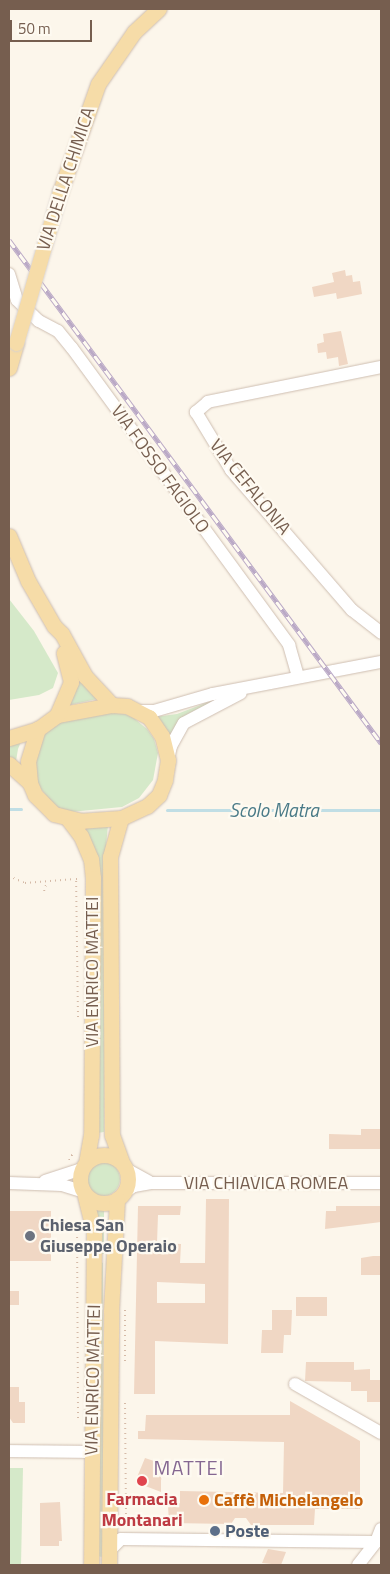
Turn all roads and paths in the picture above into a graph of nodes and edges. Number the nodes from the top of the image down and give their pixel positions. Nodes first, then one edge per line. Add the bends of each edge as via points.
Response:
1 (159, 9) edge
2 (9, 274) edge
3 (381, 367) edge
4 (9, 368) edge
5 (9, 536) edge
6 (54, 626) junction
7 (381, 633) edge
8 (381, 662) edge
9 (298, 676) junction
10 (255, 686) junction
11 (112, 705) junction
12 (138, 711) junction
13 (57, 715) junction
14 (38, 729) junction
15 (9, 738) edge
16 (168, 760) junction
17 (9, 764) edge
18 (30, 783) junction
19 (121, 818) junction
20 (68, 819) junction
21 (9, 876) edge
22 (76, 879) dead end
23 (47, 882) junction
24 (44, 891) dead end
25 (9, 893) edge
26 (9, 909) edge
27 (84, 1166) junction
28 (124, 1166) junction
29 (40, 1182) junction
30 (9, 1183) edge
31 (151, 1183) junction
32 (381, 1183) edge
33 (84, 1193) junction
34 (121, 1195) junction
35 (77, 1221) dead end
36 (125, 1304) dead end
37 (125, 1361) dead end
38 (295, 1384) dead end
39 (125, 1403) dead end
40 (110, 1419) junction
41 (85, 1420) junction
42 (381, 1433) edge
43 (9, 1451) edge
44 (92, 1452) junction
45 (109, 1522) junction
46 (381, 1528) edge
47 (124, 1533) junction
48 (376, 1542) junction
49 (109, 1559) edge
50 (91, 1563) edge
51 (358, 1565) edge

1 - 4 main road, VIA DELLA CHIMICA, bridge via 134,32 98,84 60,192
2 - 9 street, VIA FOSSO FAGIOLO via 17,300 39,321 58,331 72,348 289,646
3 - 7 street, VIA CEFALONIA via 208,402 196,412 231,470 352,610
5 - 6 main road via 28,581
6 - 11 main road via 62,634 85,676
6 - 13 main road via 71,671 65,703
8 - 9 street
9 - 10 street
10 - 12 street via 154,711
10 - 16 street via 184,723 171,746
11 - 12 main road
11 - 13 main road
12 - 16 main road via 148,717 162,736
13 - 14 main road
14 - 15 main road
14 - 18 main road via 28,761
16 - 19 main road via 165,780 158,795 148,806
17 - 18 main road
18 - 20 main road via 43,805
19 - 20 main road
19 - 28 main road, VIA ENRICO MATTEI via 110,857 112,1135
20 - 27 main road, VIA ENRICO MATTEI via 81,836 91,859 93,878 91,1126
21 - 23 path via 25,883
22 - 23 path
23 - 24 path
25 - 26 path
27 - 28 main road via 104,1154
27 - 29 street
27 - 33 main road
28 - 31 street, VIA CHIAVICA ROMEA
28 - 34 main road
29 - 30 street
29 - 33 street
31 - 32 street, VIA CHIAVICA ROMEA
31 - 34 street, VIA CHIAVICA ROMEA via 134,1186
33 - 34 main road via 104,1204
33 - 41 main road, VIA ENRICO MATTEI via 94,1233
34 - 40 main road, VIA ENRICO MATTEI via 111,1312
35 - 41 path
36 - 37 path
38 - 42 street
39 - 47 path
40 - 41 street
40 - 45 main road, VIA ENRICO MATTEI
41 - 44 main road, VIA ENRICO MATTEI
43 - 44 street
44 - 50 main road, VIA ENRICO MATTEI
45 - 47 street via 111,1530
45 - 49 main road, VIA ENRICO MATTEI
46 - 48 street
47 - 48 street
47 - 49 street
48 - 51 street
49 - 50 street

